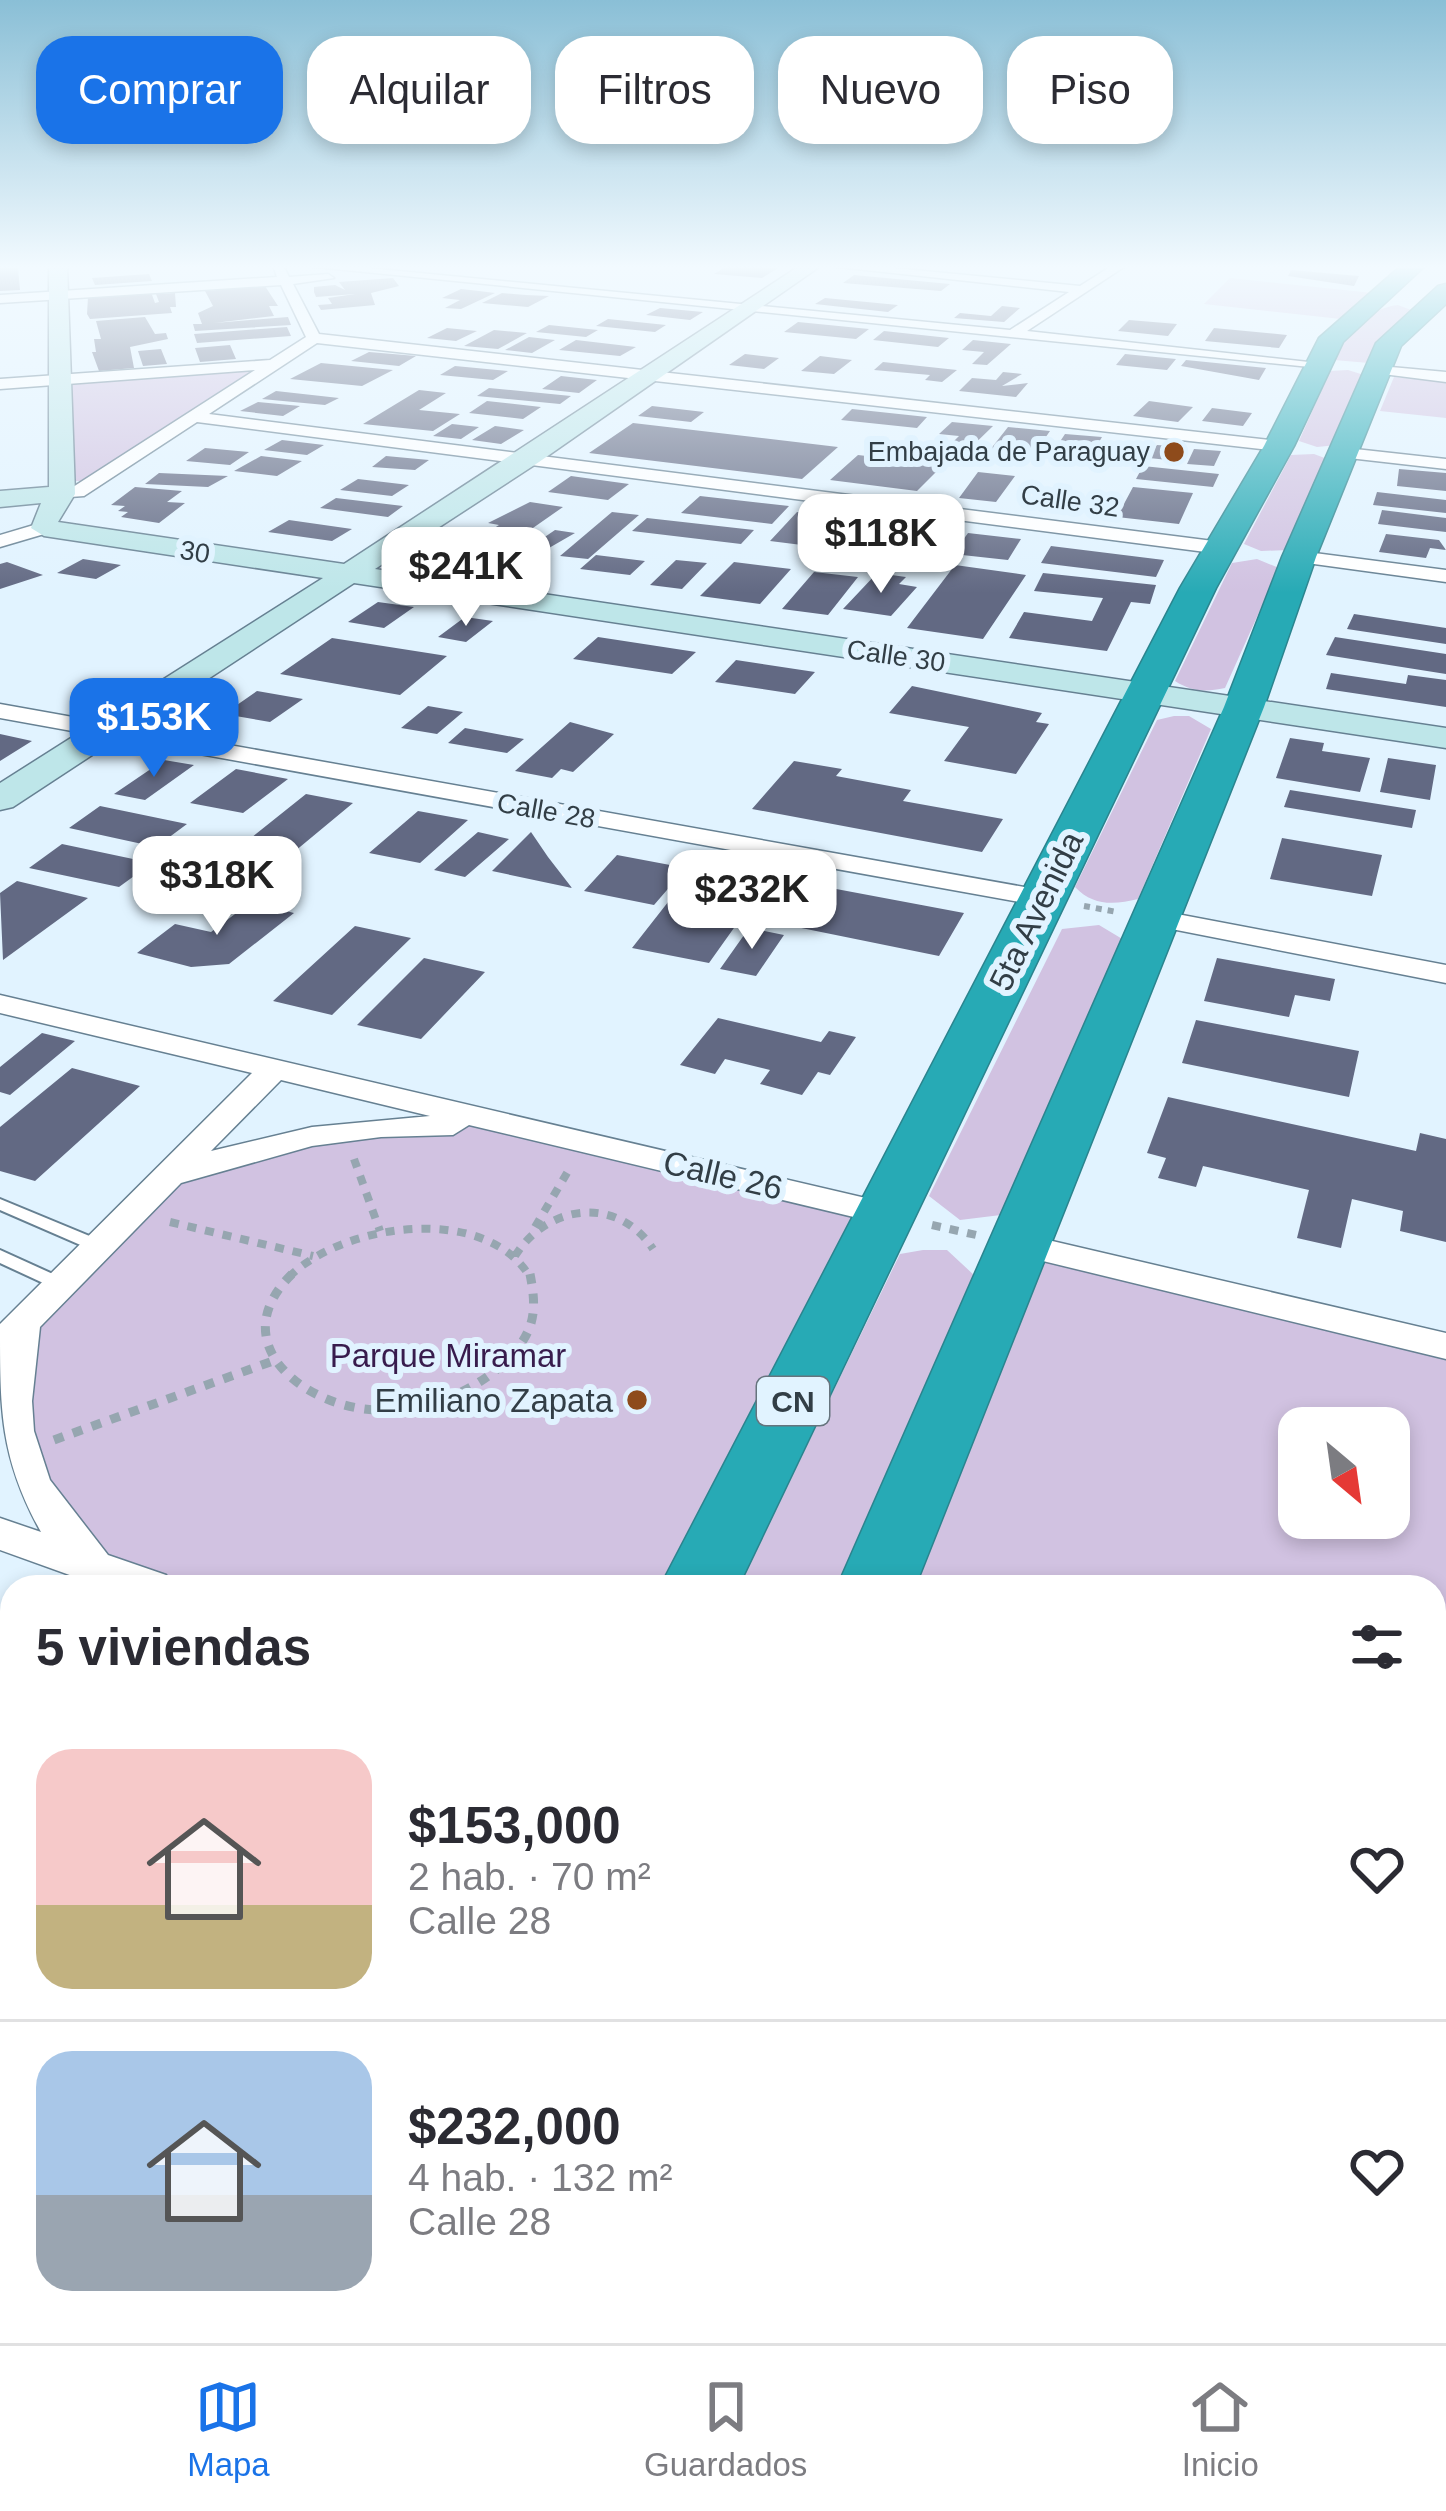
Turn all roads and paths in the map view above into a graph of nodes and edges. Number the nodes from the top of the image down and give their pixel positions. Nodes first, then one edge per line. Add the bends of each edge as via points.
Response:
1 (52, 374) edge
2 (132, 374) edge
3 (262, 374) edge
4 (631, 374) edge
5 (1315, 374) edge
6 (1378, 374) edge
7 (645, 376) junction
8 (52, 380) junction
9 (0, 385) edge
10 (196, 417) junction
11 (1279, 446) junction
12 (1346, 453) junction
13 (530, 457) junction
14 (1446, 464) edge
15 (43, 478) junction
16 (0, 499) edge
17 (44, 528) junction
18 (0, 541) edge
19 (1221, 548) junction
20 (1299, 557) junction
21 (345, 575) junction
22 (1446, 576) edge
23 (1146, 692) junction
24 (1244, 707) junction
25 (0, 711) edge
26 (102, 732) junction
27 (1446, 738) edge
28 (0, 799) edge
29 (1041, 898) junction
30 (1156, 919) junction
31 (1446, 974) edge
32 (0, 1004) edge
33 (274, 1069) junction
34 (515, 1126) junction
35 (344, 1129) junction
36 (585, 1142) junction
37 (169, 1176) junction
38 (0, 1204) edge
39 (132, 1212) junction
40 (887, 1214) junction
41 (534, 1228) junction
42 (380, 1231) junction
43 (1018, 1244) junction
44 (98, 1246) junction
45 (653, 1250) dead end
46 (0, 1256) edge
47 (515, 1256) junction
48 (314, 1257) junction
49 (61, 1283) junction
50 (11, 1335) edge
51 (1446, 1346) edge
52 (273, 1361) junction
53 (16, 1454) junction
54 (0, 1534) edge
55 (94, 1568) junction
56 (115, 1575) edge
57 (705, 1575) edge
58 (881, 1575) edge

1 - 8 main road
2 - 8 street
3 - 10 street
4 - 7 street
5 - 11 highway, 5ta Avenida / CN
6 - 12 highway
7 - 11 street
7 - 13 main road
8 - 9 street
8 - 15 main road
8 - 15 main road
10 - 13 street, Calle 32
10 - 15 street via 79,492
11 - 19 highway, 5ta Avenida / CN
12 - 14 street
12 - 20 highway
13 - 19 street, Calle 32
13 - 21 main road
15 - 16 main road
15 - 17 main road
17 - 18 street
17 - 21 main road, 30
19 - 23 highway, 5ta Avenida / CN
20 - 22 street
20 - 24 highway
21 - 23 main road, Calle 30
21 - 26 main road
23 - 24 main road, Calle 30
23 - 29 highway, 5ta Avenida / CN
24 - 27 main road, Calle 30
24 - 30 highway
25 - 26 street, Calle 28
26 - 28 main road
26 - 29 street, Calle 28
29 - 30 path
29 - 40 highway, 5ta Avenida / CN
30 - 31 street
30 - 43 highway
32 - 33 street, Calle 26
33 - 34 street, Calle 26
33 - 37 street
34 - 35 street
34 - 36 street, Calle 26
35 - 37 street via 248,1148
35 - 42 path
36 - 40 street, Calle 26
36 - 41 path
37 - 39 street
38 - 44 lane
39 - 44 street
39 - 48 path
40 - 43 path
40 - 57 highway, 5ta Avenida / CN
41 - 45 path via 598,1212 635,1224
41 - 47 path
42 - 47 path via 455,1229
42 - 48 path
43 - 51 street
43 - 58 highway
44 - 49 street
46 - 49 lane
47 - 52 path via 534,1280 540,1309 530,1340 507,1368 470,1391 377,1410 333,1403 296,1385
48 - 52 path via 270,1306 265,1334
49 - 50 street
50 - 53 street
52 - 53 path
53 - 55 street via 36,1501
54 - 55 street
55 - 56 street

